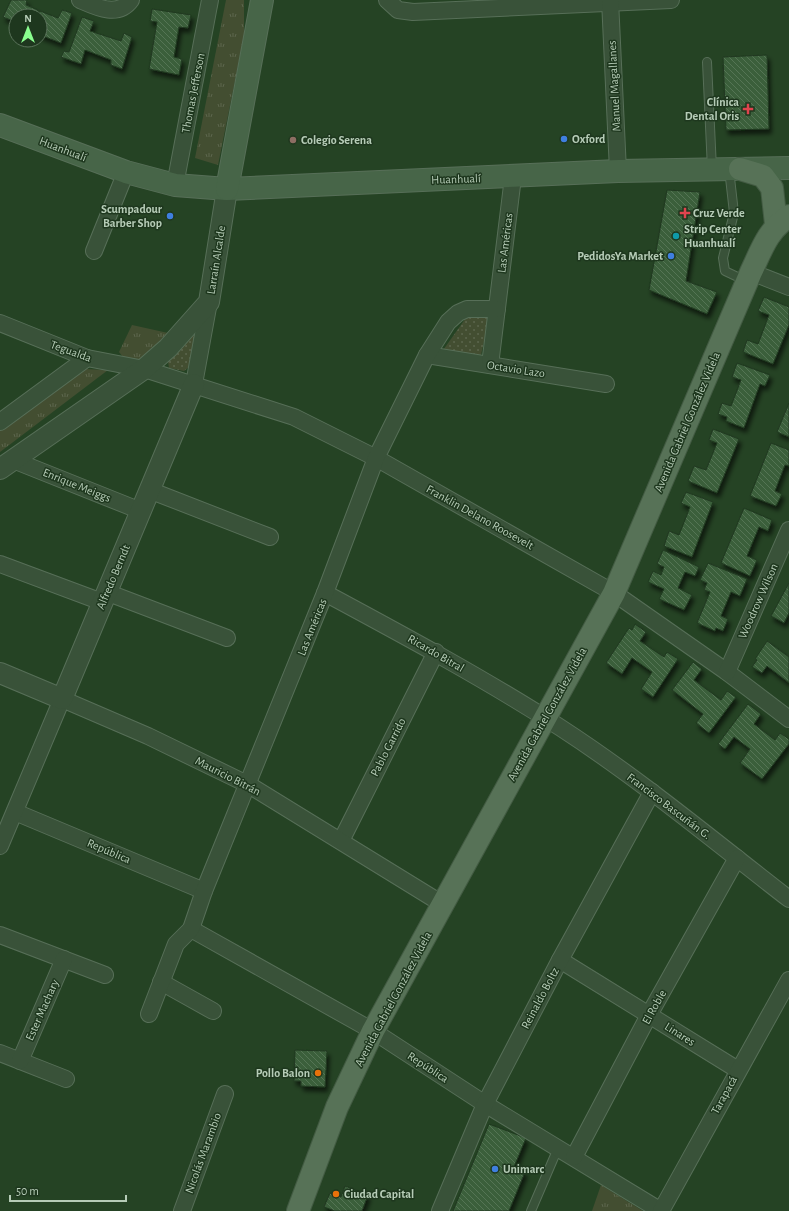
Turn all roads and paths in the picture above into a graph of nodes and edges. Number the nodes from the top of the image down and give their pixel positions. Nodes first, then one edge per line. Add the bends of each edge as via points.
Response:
1 (80, 0) edge
2 (130, 0) edge
3 (210, 0) edge
4 (262, 0) edge
5 (387, 0) edge
6 (671, 0) edge
7 (611, 2) edge
8 (707, 62) dead end
9 (0, 125) edge
10 (789, 168) edge
11 (727, 169) junction
12 (126, 172) junction
13 (618, 172) junction
14 (513, 177) junction
15 (175, 185) junction
16 (227, 189) junction
17 (783, 220) edge
18 (94, 252) dead end
19 (749, 277) junction
20 (789, 287) edge
21 (209, 302) junction
22 (496, 309) junction
23 (0, 323) edge
24 (427, 355) junction
25 (88, 358) junction
26 (490, 365) junction
27 (144, 369) junction
28 (194, 384) junction
29 (606, 384) dead end
30 (0, 422) edge
31 (376, 458) junction
32 (6, 464) edge
33 (149, 490) junction
34 (141, 511) junction
35 (789, 530) edge
36 (270, 537) dead end
37 (784, 558) edge
38 (0, 564) edge
39 (325, 593) junction
40 (614, 593) junction
41 (104, 597) junction
42 (227, 638) dead end
43 (436, 652) junction
44 (727, 672) junction
45 (0, 673) edge
46 (62, 699) junction
47 (544, 718) junction
48 (789, 719) edge
49 (249, 785) junction
50 (652, 792) junction
51 (15, 812) junction
52 (341, 841) junction
53 (0, 846) edge
54 (737, 858) junction
55 (204, 891) junction
56 (789, 899) edge
57 (444, 905) junction
58 (191, 929) junction
59 (0, 934) edge
60 (64, 959) junction
61 (560, 960) junction
62 (105, 975) dead end
63 (789, 980) edge
64 (161, 982) junction
65 (213, 1011) dead end
66 (149, 1014) dead end
67 (649, 1015) junction
68 (373, 1031) junction
69 (0, 1053) edge
70 (20, 1061) junction
71 (738, 1070) junction
72 (66, 1079) dead end
73 (225, 1094) dead end
74 (485, 1104) junction
75 (558, 1148) junction
76 (574, 1157) junction
77 (182, 1211) edge
78 (298, 1211) edge
79 (440, 1211) edge
80 (531, 1211) edge
81 (661, 1211) edge

1 - 2 street via 104,10 119,9
3 - 15 street, Thomas Jefferson
4 - 16 main road, Larraín Alcalde
5 - 7 street via 398,10 413,12
6 - 7 street
7 - 13 street, Manuel Magallanes
8 - 11 lane
9 - 12 main road, Huanhualí
10 - 11 main road, Huanhualí
11 - 13 main road, Huanhualí
11 - 17 main road via 763,176 772,188
11 - 19 lane via 734,213 723,258 725,271
12 - 15 main road, Huanhualí
12 - 18 street
13 - 14 main road, Huanhualí
14 - 16 main road, Huanhualí
14 - 22 street, Las Américas
15 - 16 main road, Huanhualí
16 - 21 street, Larraín Alcalde
17 - 19 main road, Avenida Gabriel González Videla via 768,237
19 - 20 street
19 - 40 main road, Avenida Gabriel González Videla
21 - 27 street, Larraín Alcalde via 168,348
21 - 28 street, Alfredo Berndt
22 - 24 street, Las Américas via 467,309 458,313 448,322
22 - 26 street, Las Américas
23 - 25 street, Tegualda
24 - 26 street, Octavio Lazo
24 - 31 street, Las Américas
25 - 27 street, Tegualda
25 - 30 street
26 - 29 street, Octavio Lazo
27 - 28 street, Franklin Delano Roosevelt
27 - 32 street, Larraín Alcalde
28 - 31 street, Franklin Delano Roosevelt via 294,417
28 - 33 street, Alfredo Berndt
31 - 39 street, Las Américas
31 - 40 street, Franklin Delano Roosevelt
32 - 34 street, Enrique Meiggs
33 - 34 street, Alfredo Berndt
33 - 36 street
34 - 41 street, Alfredo Berndt
35 - 37 street, Woodrow Wilson
37 - 44 street, Woodrow Wilson
38 - 41 street
39 - 43 street, Ricardo Bitral
39 - 49 street, Las Américas
40 - 44 street, Franklin Delano Roosevelt
40 - 47 main road, Avenida Gabriel González Videla
41 - 42 street
41 - 46 street, Alfredo Berndt
43 - 47 street, Ricardo Bitral
43 - 52 street, Pablo Garrido
44 - 48 street, Franklin Delano Roosevelt
45 - 46 street, Mauricio Bitrán
46 - 49 street, Mauricio Bitrán via 148,736
46 - 51 street, Alfredo Berndt
47 - 50 street, Francisco Bascuñán G.
47 - 57 main road, Avenida Gabriel González Videla
49 - 52 street, Mauricio Bitrán
49 - 55 street, Las Américas
50 - 54 street, Francisco Bascuñán G.
50 - 61 street, Reinaldo Boltz
51 - 53 street, Alfredo Berndt
51 - 55 street, República
52 - 57 street, Mauricio Bitrán
54 - 56 street, Francisco Bascuñán G.
54 - 67 street, El Roble
55 - 58 street, Las Américas
57 - 68 main road, Avenida Gabriel González Videla
58 - 64 street, Las Américas via 176,944
58 - 68 street, República
59 - 60 street
60 - 62 street
60 - 70 street, Ester Machary
61 - 67 street, Linares
61 - 74 street, Reinaldo Boltz
63 - 71 street, Tarapacá
64 - 65 street
64 - 66 street, Las Américas
67 - 71 street, Linares
67 - 76 street, El Roble
68 - 74 street, República
68 - 78 main road, Avenida Gabriel González Videla via 337,1107
69 - 70 street
70 - 72 street
71 - 81 street, Tarapacá
73 - 77 street, Nicolás Marambio
74 - 75 street, República
74 - 79 street, Reinaldo Boltz
75 - 76 street, República
75 - 80 lane
76 - 81 street, República

